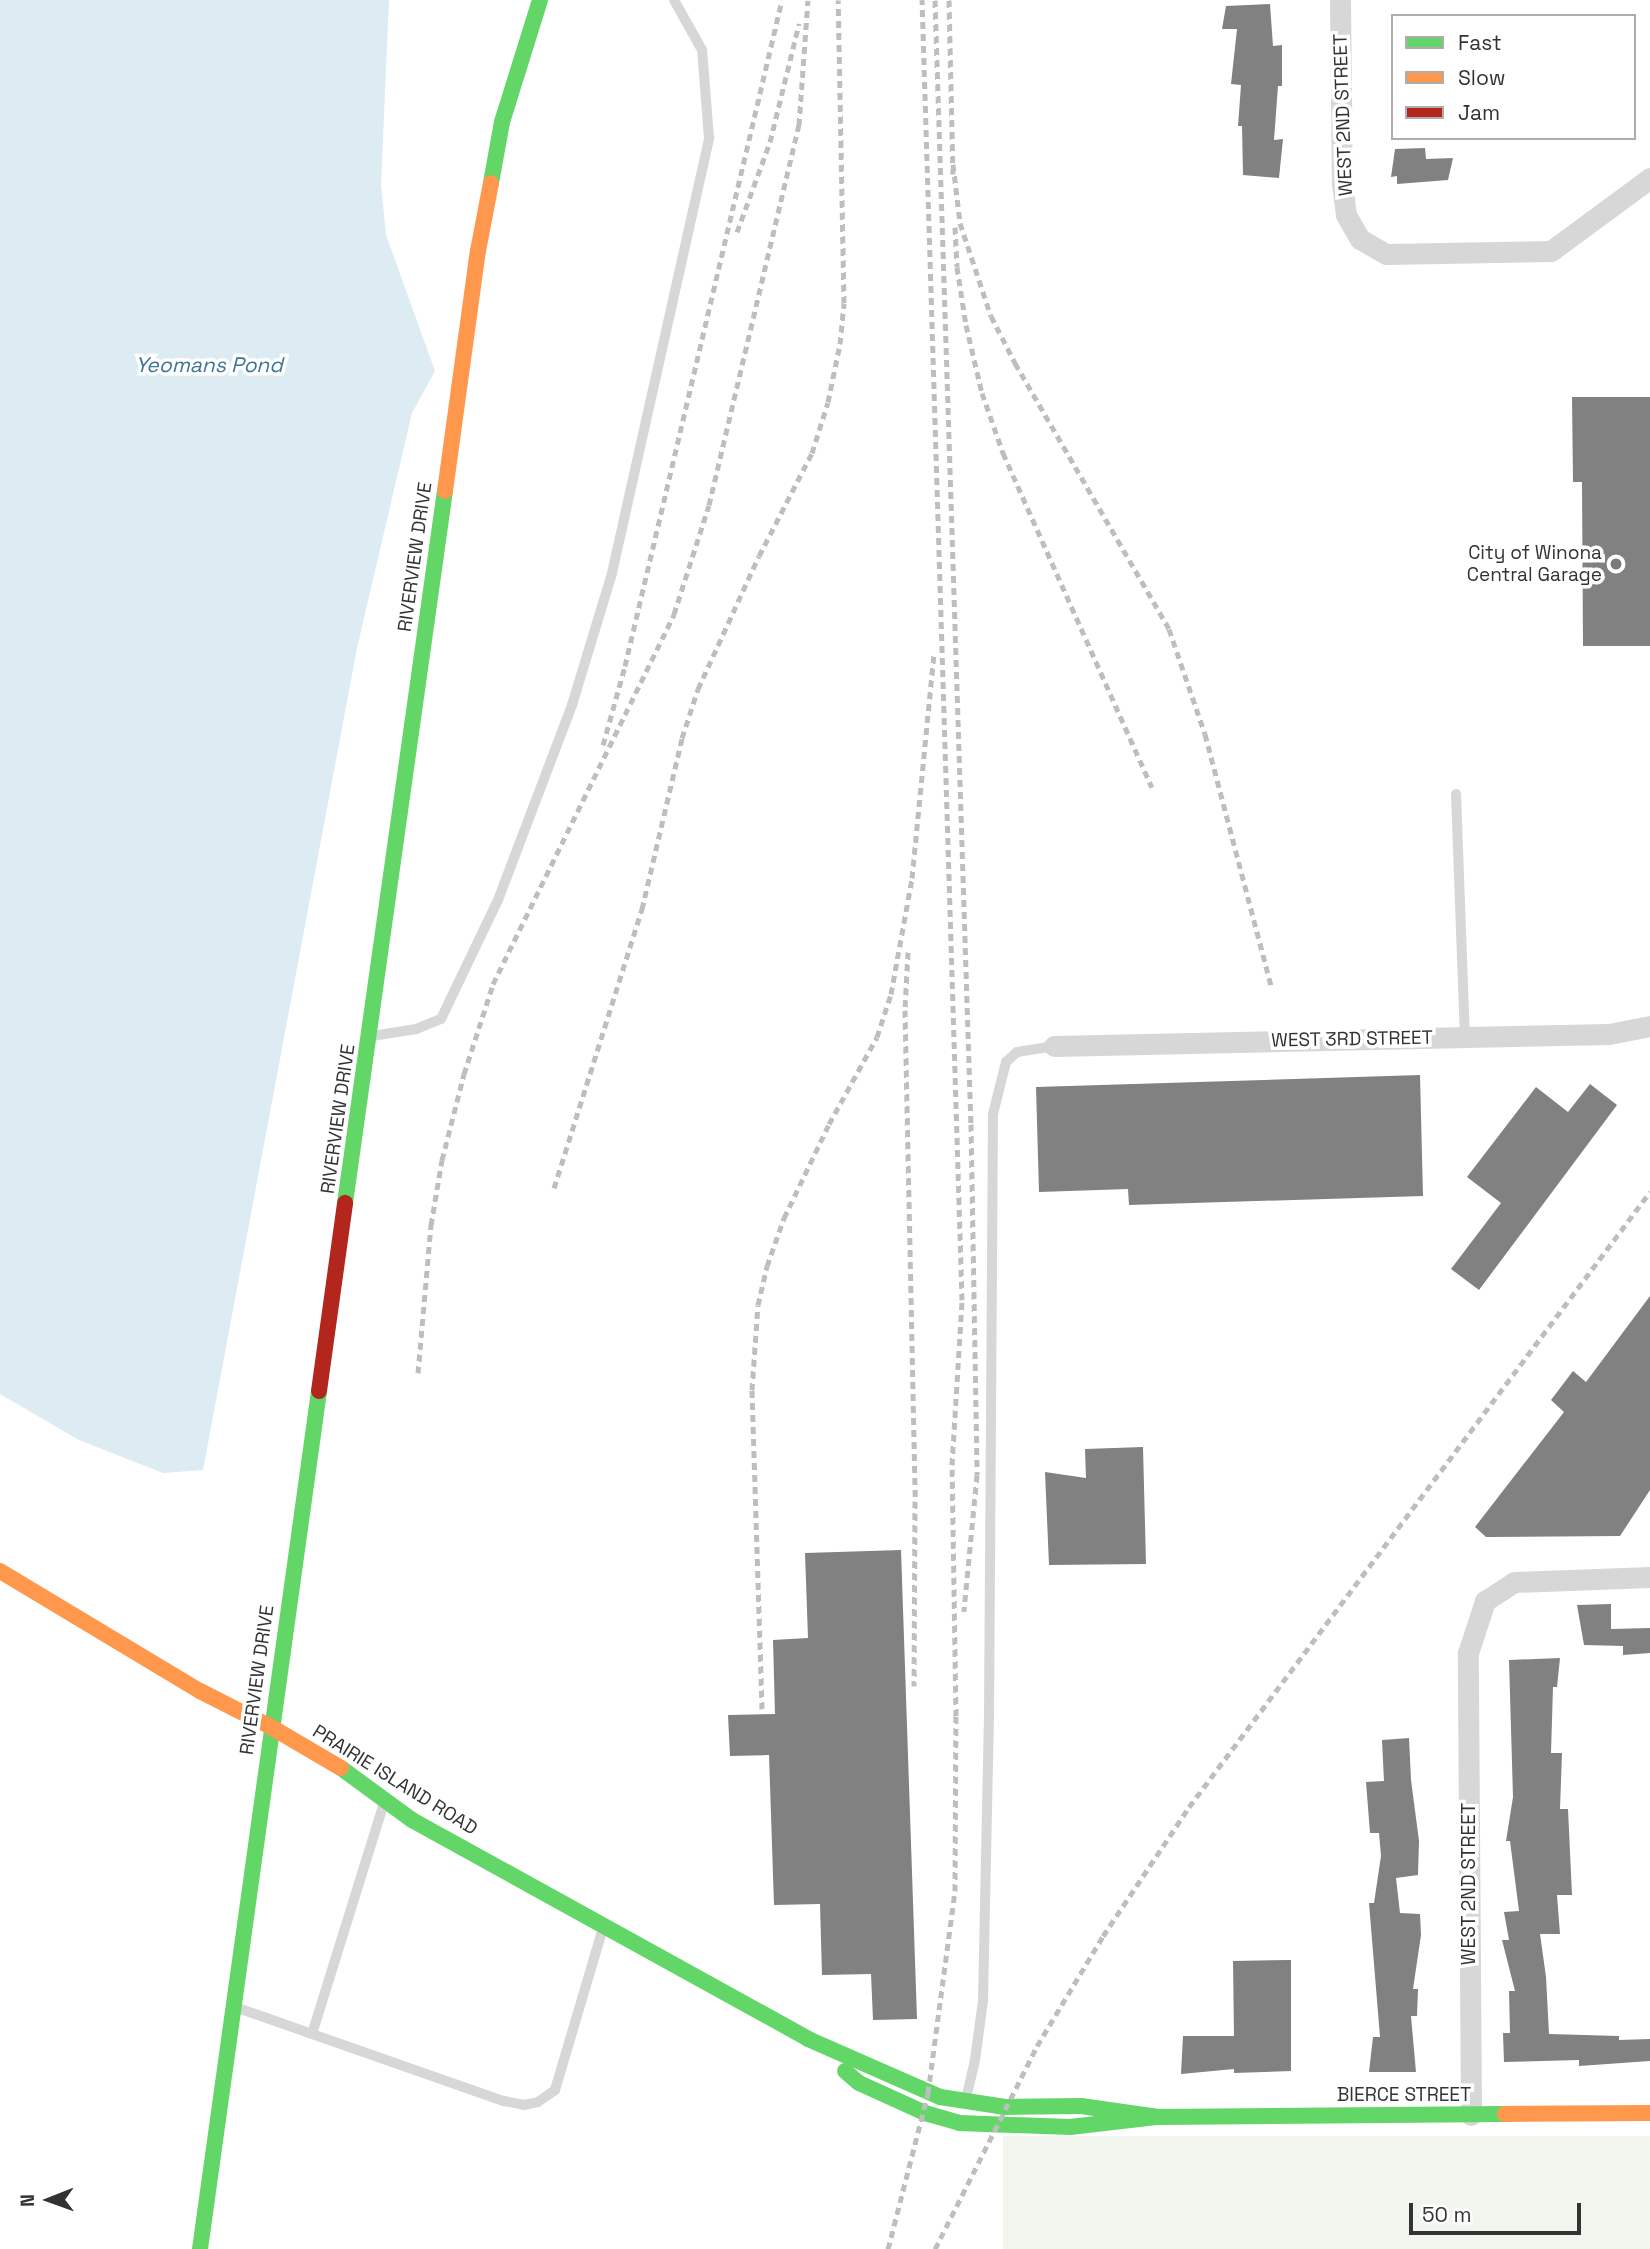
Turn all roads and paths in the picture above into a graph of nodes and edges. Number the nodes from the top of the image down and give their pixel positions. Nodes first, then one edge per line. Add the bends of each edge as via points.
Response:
1 (540, 0) edge
2 (674, 0) edge
3 (1340, 0) edge
4 (1650, 178) edge
5 (1456, 794) dead end
6 (1650, 1026) edge
7 (371, 1037) junction
8 (1465, 1037) junction
9 (1054, 1046) joint
10 (0, 1571) edge
11 (1650, 1577) edge
12 (271, 1727) junction
13 (385, 1800) junction
14 (603, 1926) junction
15 (234, 2006) junction
16 (312, 2034) junction
17 (808, 2039) junction
18 (965, 2102) junction
19 (1650, 2113) edge
20 (1471, 2115) junction
21 (1158, 2117) junction
22 (959, 2123) junction
23 (200, 2249) edge

1 - 7 street, RIVERVIEW DRIVE via 502,122 478,251
2 - 7 lane via 702,50 709,138 612,573 572,705 503,887 441,1019 416,1030
3 - 4 street, WEST 2ND STREET via 1346,215 1360,239 1386,254 1551,251
5 - 8 lane
6 - 8 street, WEST 3RD STREET via 1609,1034
7 - 12 street, RIVERVIEW DRIVE
8 - 9 street, WEST 3RD STREET
9 - 18 lane via 1017,1052 1006,1062 993,1114 983,2001
10 - 12 street, PRAIRIE ISLAND ROAD via 200,1691
11 - 20 street, WEST 2ND STREET via 1514,1582 1485,1601 1468,1653
12 - 13 street, PRAIRIE ISLAND ROAD
12 - 15 street, RIVERVIEW DRIVE
13 - 14 street, PRAIRIE ISLAND ROAD via 412,1820
13 - 16 lane
14 - 16 lane via 555,2090 538,2102 504,2101
14 - 17 street, PRAIRIE ISLAND ROAD
15 - 16 lane
15 - 23 street, RIVERVIEW DRIVE
17 - 18 street, PRAIRIE ISLAND ROAD via 928,2093
17 - 22 street, PRAIRIE ISLAND ROAD via 859,2083 914,2109
18 - 21 street, BIERCE STREET via 1080,2106
18 - 22 lane
19 - 20 street, BIERCE STREET
20 - 21 street, BIERCE STREET
21 - 22 street, BIERCE STREET via 1070,2127

